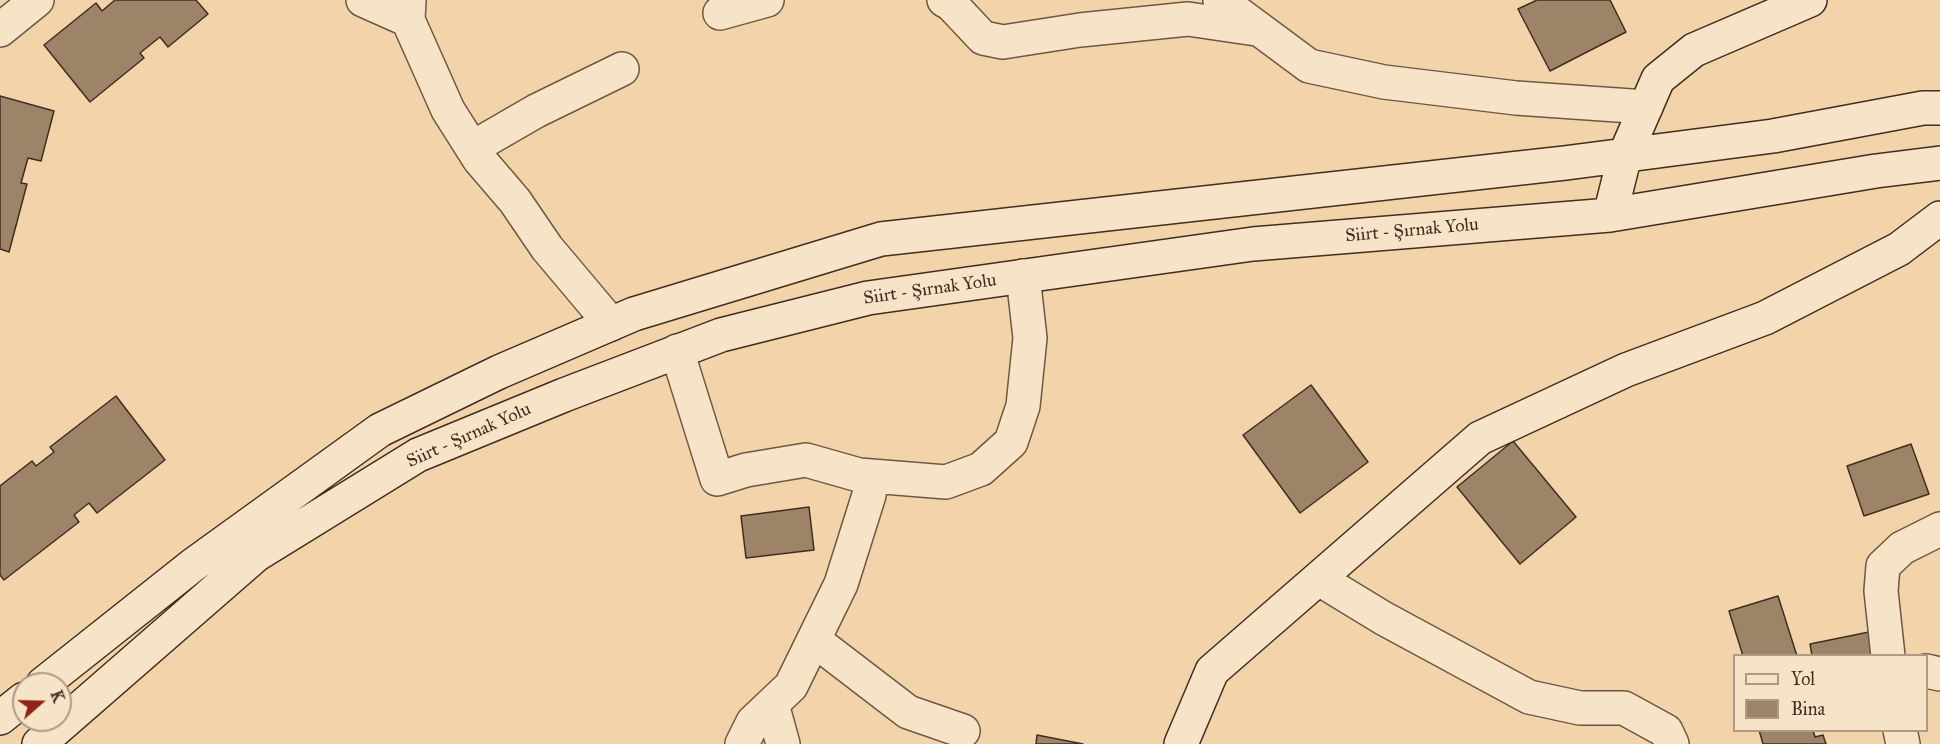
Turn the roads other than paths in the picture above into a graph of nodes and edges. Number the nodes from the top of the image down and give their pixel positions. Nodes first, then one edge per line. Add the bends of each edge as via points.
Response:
1 (37, 0) edge
2 (363, 0) edge
3 (767, 0) edge
4 (944, 0) edge
5 (1220, 0) edge
6 (1810, 0) edge
7 (409, 10) edge
8 (720, 13) dead end
9 (1258, 29) junction
10 (0, 30) edge
11 (622, 69) dead end
12 (1646, 107) junction
13 (1940, 108) edge
14 (472, 148) junction
15 (1625, 155) junction
16 (1940, 163) edge
17 (1610, 215) junction
18 (1940, 218) edge
19 (1023, 276) junction
20 (611, 324) junction
21 (677, 351) junction
22 (872, 476) junction
23 (1940, 529) edge
24 (1319, 579) junction
25 (814, 640) junction
26 (1888, 654) edge
27 (58, 672) edge
28 (772, 704) junction
29 (12, 708) edge
30 (0, 718) edge
31 (963, 731) dead end
32 (39, 744) edge
33 (742, 744) edge
34 (783, 744) edge
35 (1182, 744) edge
36 (1672, 744) edge

1 - 10 street
2 - 7 street
3 - 8 street
4 - 9 street via 983,38 1004,42 1188,19
5 - 9 street
6 - 12 street via 1694,50 1658,79
7 - 14 street via 448,111
9 - 12 street via 1309,66 1384,82 1516,98
11 - 14 street
12 - 15 street
13 - 15 street via 1773,136
14 - 20 street via 547,248
15 - 17 street
15 - 20 street via 881,239
16 - 17 street, Siirt - Şırnak Yolu
17 - 19 street, Siirt - Şırnak Yolu via 1253,244
18 - 24 street via 1899,249 1766,318 1626,370 1480,438
19 - 21 street, Siirt - Şırnak Yolu via 868,298 721,335
19 - 22 street via 1030,338 1023,406 1011,442 981,469 946,482
20 - 27 street via 380,430 193,565
21 - 22 street via 717,479 806,460
21 - 32 street, Siirt - Şırnak Yolu via 418,455 266,548
22 - 25 street via 841,584
23 - 26 street via 1902,548 1883,566 1881,591
24 - 35 street via 1212,670
24 - 36 street via 1529,697 1580,708 1624,708 1666,731
25 - 28 street via 791,686
25 - 31 street via 908,712
28 - 33 street via 753,722
28 - 34 street
29 - 30 street

